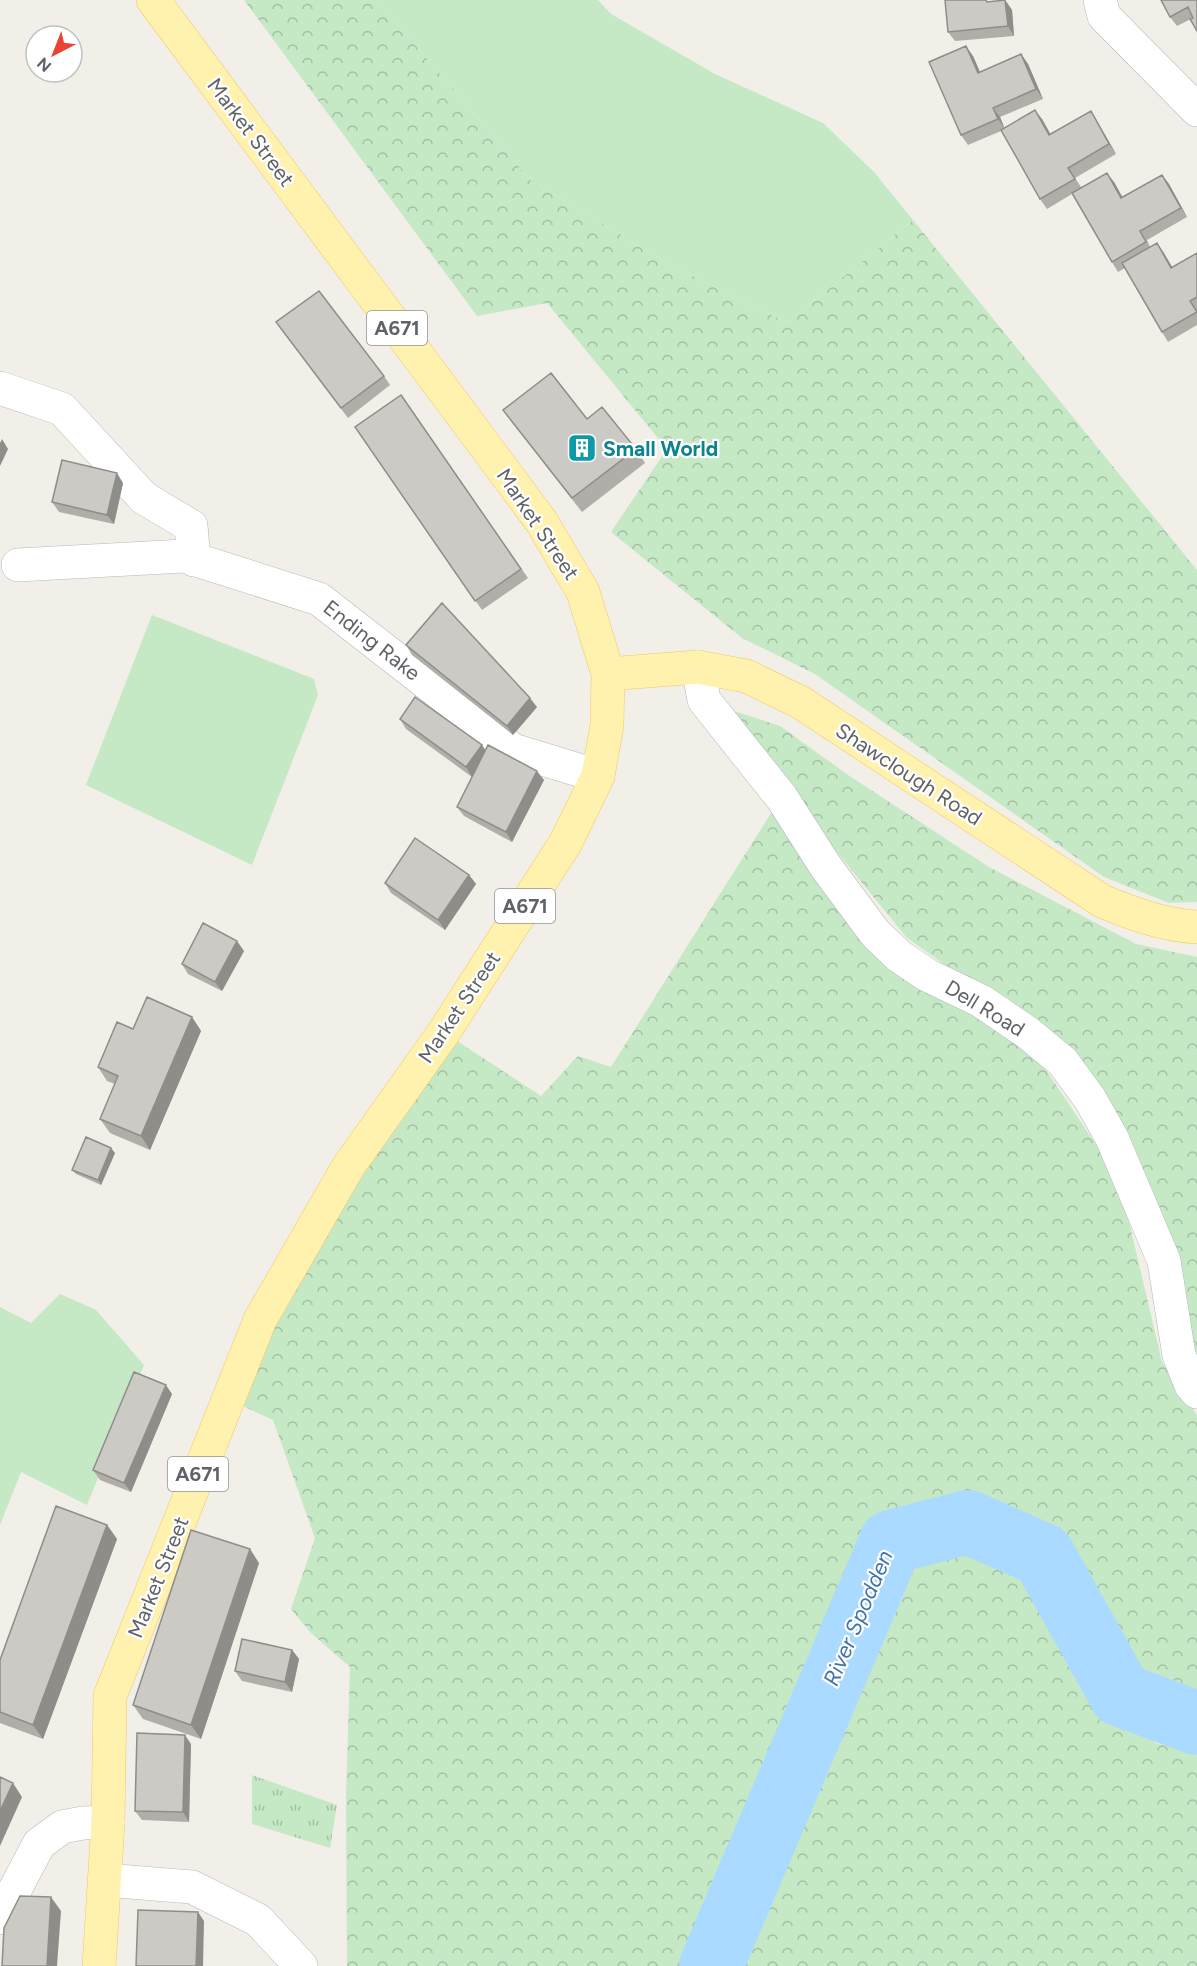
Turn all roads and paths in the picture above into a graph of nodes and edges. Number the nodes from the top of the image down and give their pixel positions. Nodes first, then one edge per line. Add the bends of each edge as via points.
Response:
1 (153, 0) edge
2 (1100, 0) edge
3 (1197, 110) edge
4 (0, 388) edge
5 (194, 560) junction
6 (18, 565) dead end
7 (698, 668) junction
8 (608, 674) junction
9 (598, 776) junction
10 (1197, 927) edge
11 (1197, 1392) edge
12 (108, 1822) junction
13 (105, 1880) junction
14 (0, 1918) edge
15 (99, 1966) edge
16 (301, 1966) edge

1 - 8 main road, Market Street / A671 via 541,521 583,592
2 - 3 street via 1104,16
4 - 5 street via 62,409 144,498 191,526
5 - 6 street, Ending Rake via 183,556
5 - 9 street, Ending Rake via 319,599 513,750
7 - 8 main road, Shawclough Road
7 - 10 main road, Shawclough Road via 746,676 800,702 1102,901 1139,917
7 - 11 street, Dell Road via 704,700 782,798 875,933 898,956 927,975 981,1001 1028,1033 1063,1062 1090,1099 1112,1137 1164,1261 1179,1355
8 - 9 main road, Market Street / A671 via 607,725
9 - 12 main road, Market Street / A671 via 566,842 444,1032 348,1167 260,1320 110,1696
12 - 13 main road, Market Street / A671
12 - 14 street via 62,1827 39,1844
13 - 15 main road, Market Street / A671
13 - 16 street via 192,1887 258,1920

